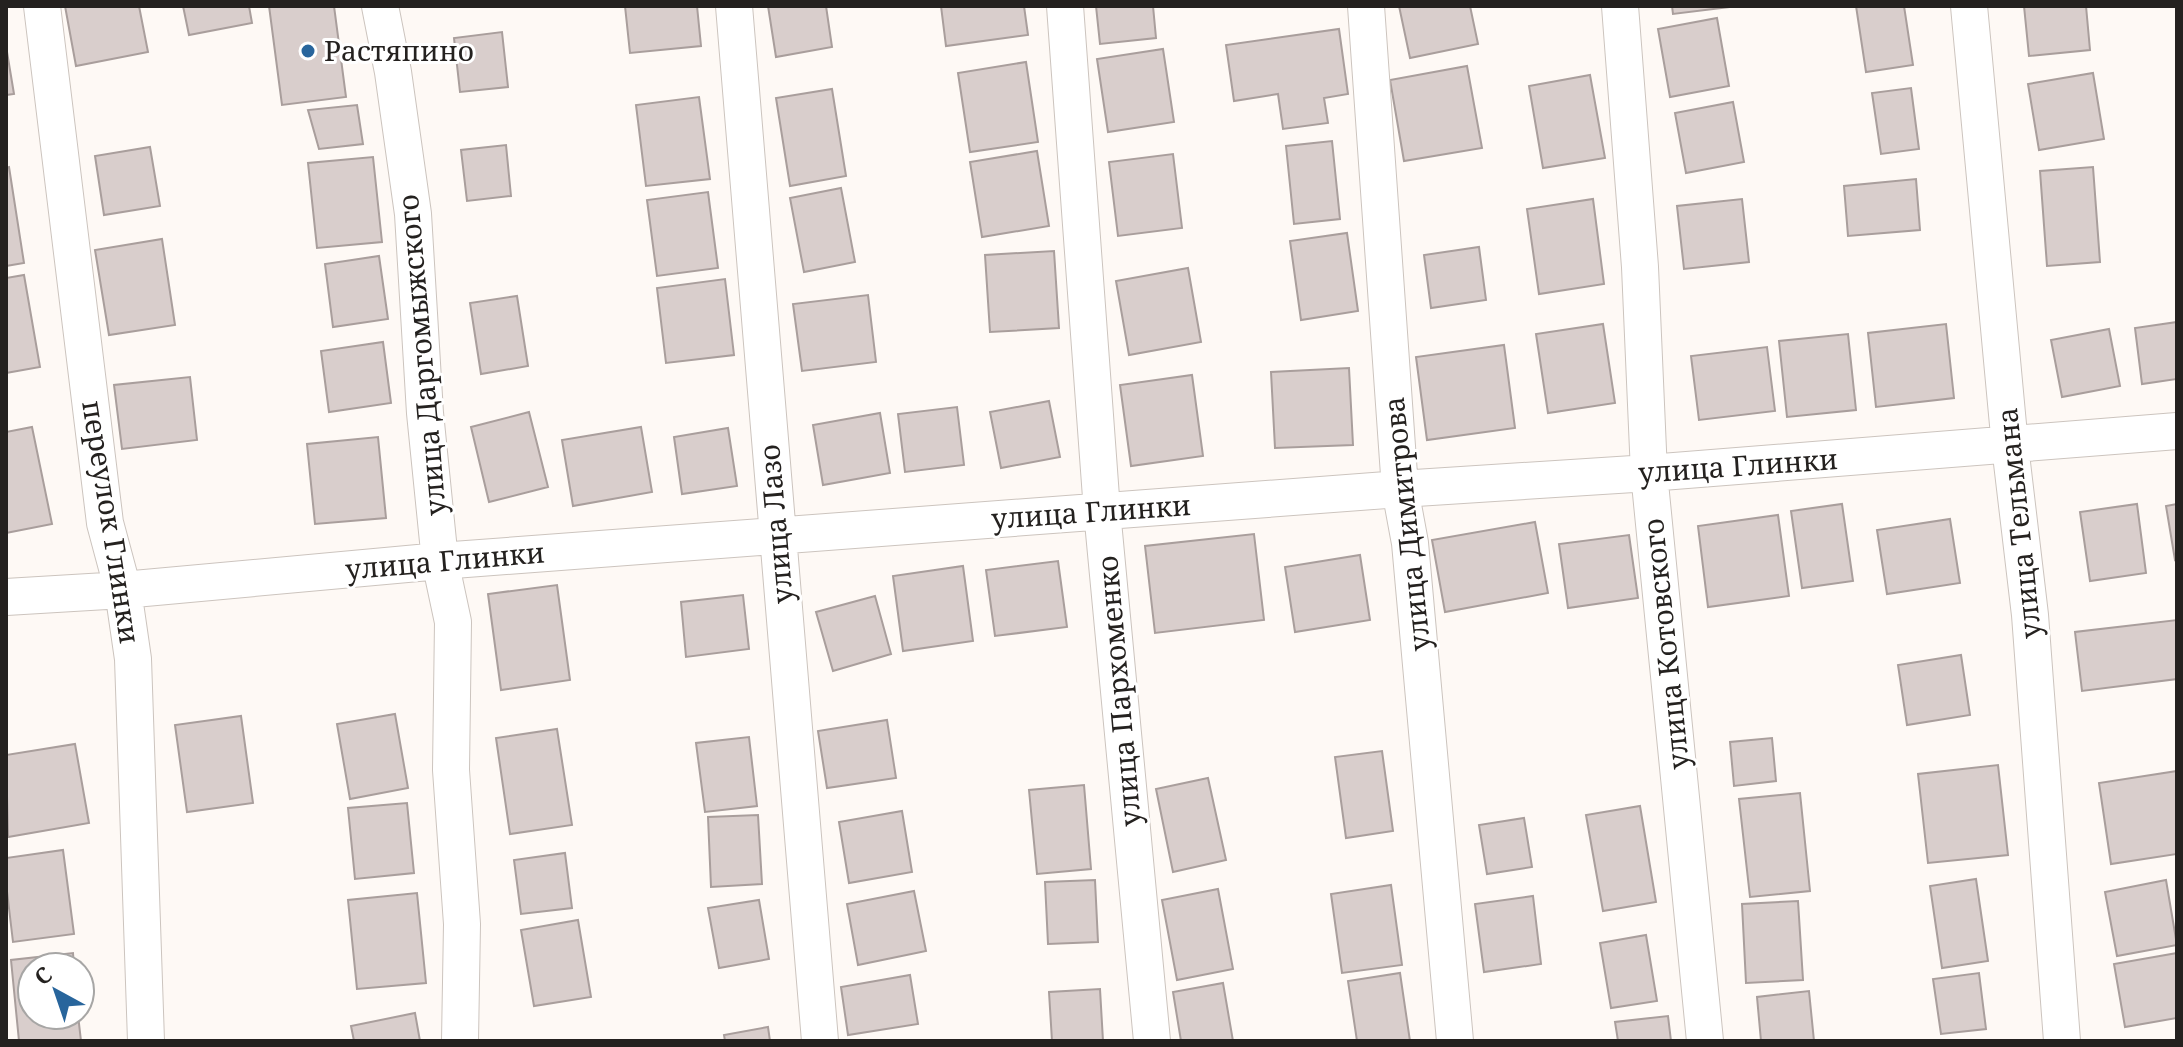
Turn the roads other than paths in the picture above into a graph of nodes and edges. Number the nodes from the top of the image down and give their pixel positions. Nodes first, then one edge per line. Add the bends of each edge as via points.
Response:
1 (42, 6) edge
2 (380, 6) edge
3 (734, 6) edge
4 (1065, 6) edge
5 (1366, 6) edge
6 (1620, 6) edge
7 (1969, 6) edge
8 (2177, 431) edge
9 (2010, 446) junction
10 (1649, 473) junction
11 (1400, 489) junction
12 (1102, 511) junction
13 (776, 536) junction
14 (440, 561) junction
15 (123, 590) junction
16 (6, 597) edge
17 (146, 1041) edge
18 (460, 1041) edge
19 (820, 1041) edge
20 (1152, 1041) edge
21 (1455, 1041) edge
22 (1705, 1041) edge
23 (2062, 1041) edge

1 - 15 street, переулок Глинки via 105,523
2 - 14 street, улица Даргомыжского via 413,214
3 - 13 street, улица Лазо
4 - 12 street, улица Пархоменко
5 - 11 street, улица Димитрова
6 - 10 street, улица Котовского
7 - 9 street, улица Тельмана
8 - 9 street, улица Глинки
9 - 10 street, улица Глинки
9 - 23 street, улица Тельмана via 2030,615
10 - 11 street, улица Глинки
10 - 22 street, улица Котовского
11 - 12 street, улица Глинки
11 - 21 street, улица Димитрова via 1410,543
12 - 13 street, улица Глинки
12 - 20 street, улица Пархоменко
13 - 14 street, улица Глинки
13 - 19 street, улица Лазо
14 - 15 street, улица Глинки
14 - 18 street, улица Даргомыжского via 453,622 451,770 462,924
15 - 16 street, улица Глинки
15 - 17 street, переулок Глинки via 133,659

